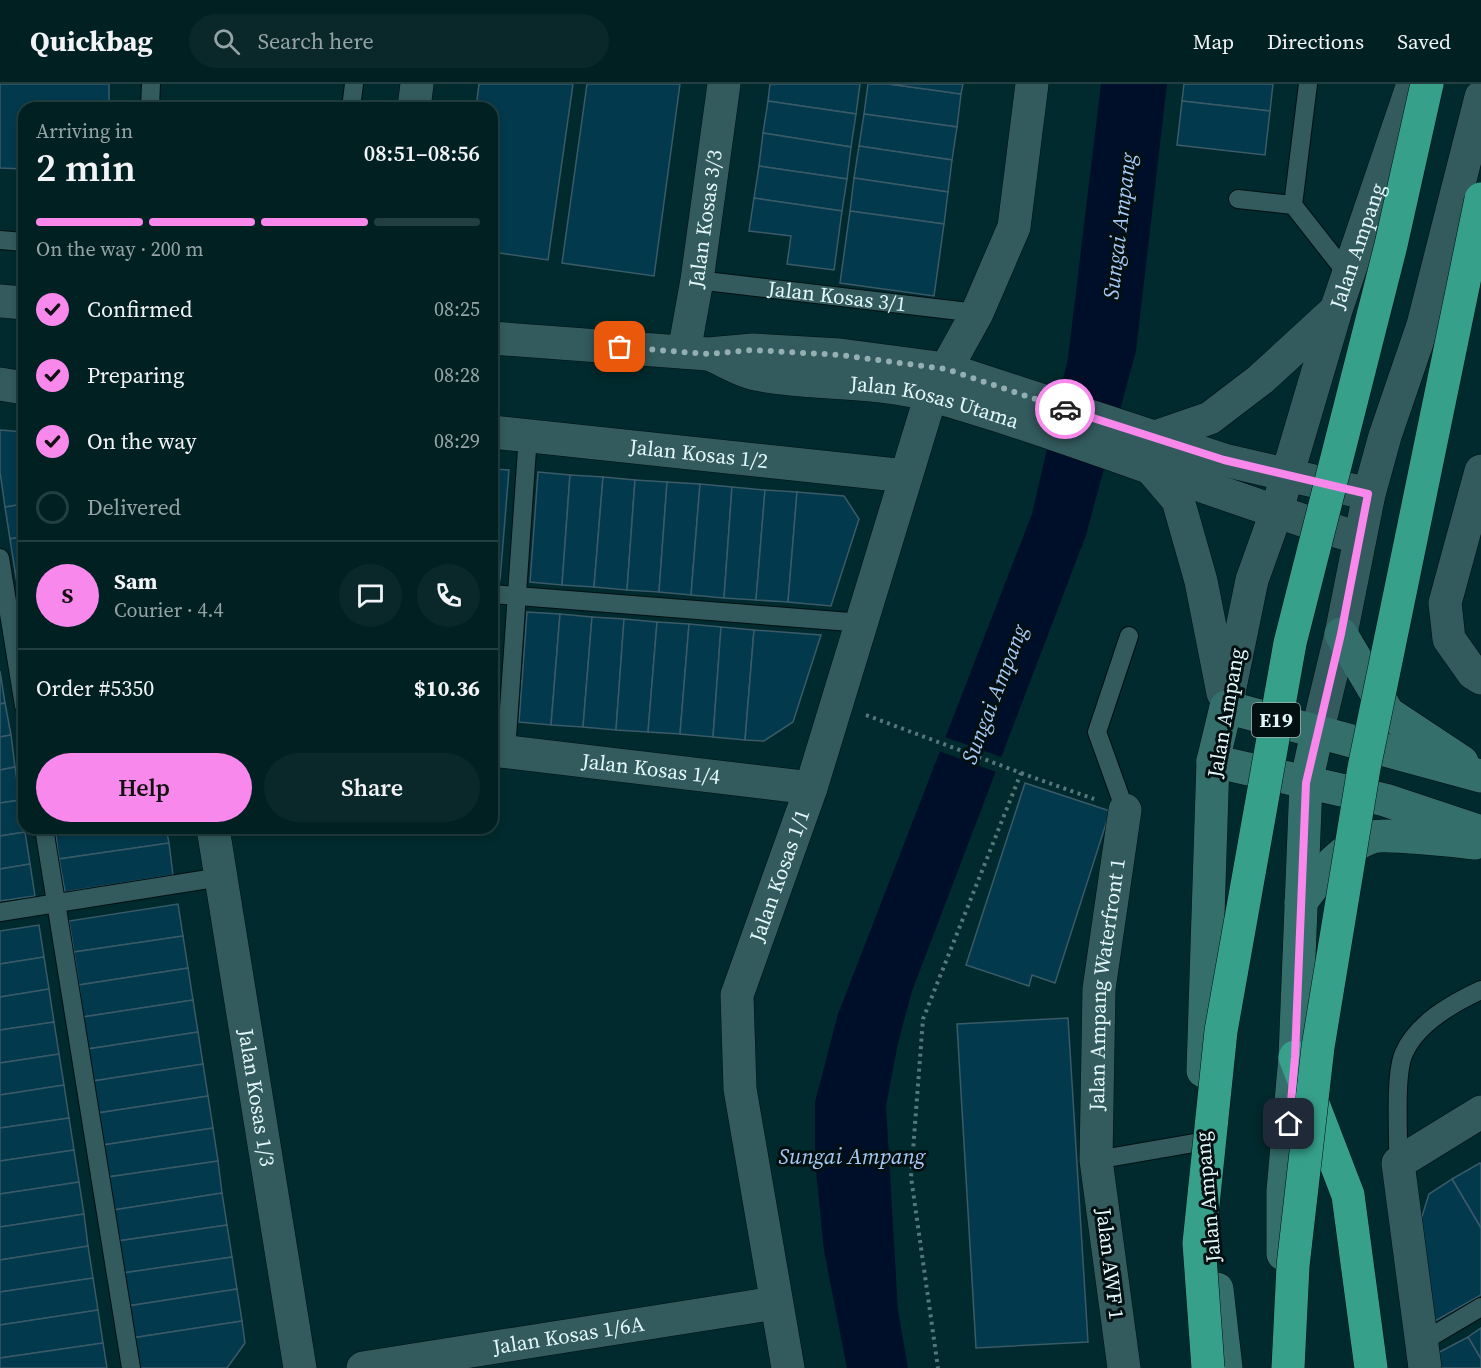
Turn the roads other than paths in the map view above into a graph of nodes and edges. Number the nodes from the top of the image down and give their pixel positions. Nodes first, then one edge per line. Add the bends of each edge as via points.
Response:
1 (151, 84) edge
2 (354, 84) edge
3 (417, 84) edge
4 (724, 84) edge
5 (1032, 84) edge
6 (1308, 84) edge
7 (1413, 84) edge
8 (1426, 84) edge
9 (1481, 98) edge
10 (150, 102) edge
11 (352, 102) edge
12 (415, 102) edge
13 (1481, 199) edge
14 (1238, 200) dead end
15 (1293, 205) junction
16 (0, 240) edge
17 (18, 242) edge
18 (1348, 275) junction
19 (697, 280) junction
20 (0, 301) edge
21 (18, 302) edge
22 (1336, 310) junction
23 (977, 313) junction
24 (498, 338) edge
25 (696, 353) junction
26 (0, 384) edge
27 (948, 386) junction
28 (18, 387) edge
29 (498, 432) edge
30 (528, 435) junction
31 (1142, 449) junction
32 (1288, 474) junction
33 (1480, 475) edge
34 (906, 476) junction
35 (1368, 494) junction
36 (1276, 513) junction
37 (1359, 538) junction
38 (0, 558) edge
39 (498, 595) edge
40 (515, 596) junction
41 (863, 623) junction
42 (1341, 634) junction
43 (1129, 636) dead end
44 (18, 669) edge
45 (1481, 678) edge
46 (1226, 707) junction
47 (1317, 733) junction
48 (499, 751) edge
49 (1213, 761) junction
50 (1481, 775) edge
51 (1306, 783) junction
52 (811, 788) junction
53 (1125, 810) joint
54 (1481, 832) edge
55 (45, 834) edge
56 (214, 834) edge
57 (1481, 843) edge
58 (221, 878) junction
59 (1301, 902) junction
60 (56, 903) junction
61 (0, 912) edge
62 (1481, 990) edge
63 (1295, 1057) junction
64 (1481, 1112) edge
65 (1200, 1142) junction
66 (1096, 1160) junction
67 (1398, 1163) junction
68 (775, 1303) junction
69 (1481, 1307) edge
70 (1424, 1355) edge
71 (131, 1368) edge
72 (300, 1368) edge
73 (363, 1368) edge
74 (788, 1368) edge
75 (1124, 1368) edge
76 (1208, 1368) edge
77 (1226, 1368) edge
78 (1287, 1368) edge
79 (1371, 1368) edge

1 - 10 lane
2 - 11 lane
3 - 12 street
4 - 19 street, Jalan Kosas 3/3
5 - 23 street via 1014,227
6 - 15 lane
7 - 18 street, Jalan Ampang
8 - 76 highway, E19, bridge via 1391,245 1290,644 1221,1031 1198,1243
9 - 35 street via 1423,325
13 - 78 highway, bridge via 1364,768 1318,1047 1293,1266
14 - 15 lane
15 - 18 lane
16 - 17 lane
18 - 22 street, Jalan Ampang
19 - 23 lane, Jalan Kosas 3/1
19 - 25 street, Jalan Kosas 3/3
20 - 21 street
22 - 31 street via 1210,418
22 - 32 street, Jalan Ampang
23 - 27 street
24 - 25 street, Jalan Kosas Utama
25 - 27 street, Jalan Kosas Utama via 760,375
26 - 28 street
27 - 31 street, Jalan Kosas Utama
27 - 34 street, Jalan Kosas 1/1
29 - 30 street, Jalan Kosas 1/2
30 - 34 street, Jalan Kosas 1/2
30 - 40 lane
31 - 32 street, Jalan Kosas Utama
31 - 36 street, Jalan Kosas Utama
31 - 46 street via 1178,500 1201,580
32 - 35 street, Jalan Kosas Utama
32 - 36 street, Jalan Ampang
33 - 45 street via 1444,603 1449,639 1473,673
34 - 41 street, Jalan Kosas 1/1
35 - 37 street
36 - 37 street, Jalan Kosas Utama
36 - 46 street, Jalan Ampang via 1252,580
37 - 42 street
38 - 44 lane
39 - 40 lane
40 - 41 lane
40 - 48 lane
41 - 52 street, Jalan Kosas 1/1
42 - 47 street
42 - 50 main road via 1388,713
43 - 53 lane via 1097,732
46 - 47 main road
46 - 49 main road, Jalan Ampang
47 - 50 main road
47 - 51 main road
48 - 52 street, Jalan Kosas 1/4
49 - 51 main road
49 - 65 main road, Jalan Ampang
51 - 54 main road via 1385,800
51 - 59 main road
52 - 68 street, Jalan Kosas 1/1 via 737,995 740,1089
53 - 66 street, Jalan Ampang Waterfront 1 via 1099,989
55 - 60 lane
56 - 58 street, Jalan Kosas 1/3
57 - 59 main road via 1374,836 1344,851 1327,866
58 - 60 lane
58 - 72 street, Jalan Kosas 1/3
59 - 63 main road
60 - 61 lane
60 - 71 lane
62 - 67 lane via 1418,1030 1403,1054
63 - 78 main road via 1283,1191
63 - 79 highway via 1348,1195
64 - 67 street
65 - 66 lane
65 - 77 main road, Jalan Ampang
66 - 75 street, Jalan AWF 1
67 - 70 street
68 - 73 street, Jalan Kosas 1/6A
68 - 74 street, Jalan Kosas 1/1
69 - 70 lane

